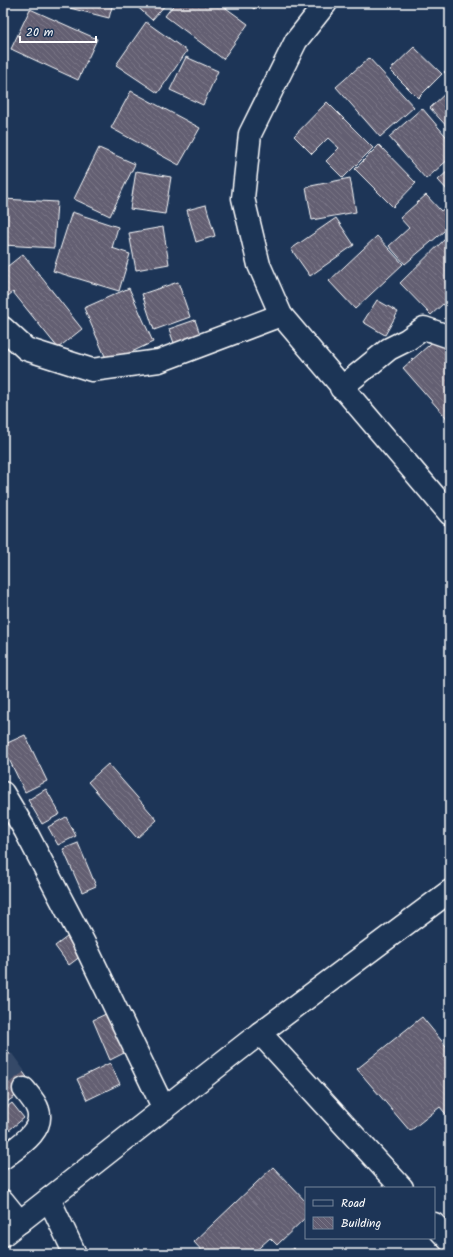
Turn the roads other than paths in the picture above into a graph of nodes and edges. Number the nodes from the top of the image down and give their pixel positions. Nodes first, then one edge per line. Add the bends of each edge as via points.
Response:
1 (326, 3) edge
2 (281, 315) junction
3 (3, 328) edge
4 (450, 337) edge
5 (341, 388) junction
6 (450, 514) edge
7 (3, 793) edge
8 (450, 891) edge
9 (260, 1033) junction
10 (24, 1089) tunnel mouth
11 (164, 1109) junction
12 (3, 1158) edge
13 (401, 1187) edge
14 (49, 1199) junction
15 (3, 1201) edge
16 (435, 1225) edge
17 (12, 1229) edge
18 (450, 1241) edge
19 (75, 1254) edge

1 - 2 street via 296,41 250,134 243,198 259,265
2 - 3 street via 159,361 92,370 26,349
2 - 5 street
4 - 5 street via 424,328 389,349
5 - 6 street
7 - 11 street via 86,947
8 - 9 street
9 - 11 street
9 - 13 street
10 - 12 street via 38,1108 39,1120 27,1139
11 - 14 street
14 - 17 street
14 - 19 street
15 - 17 street
16 - 18 street

